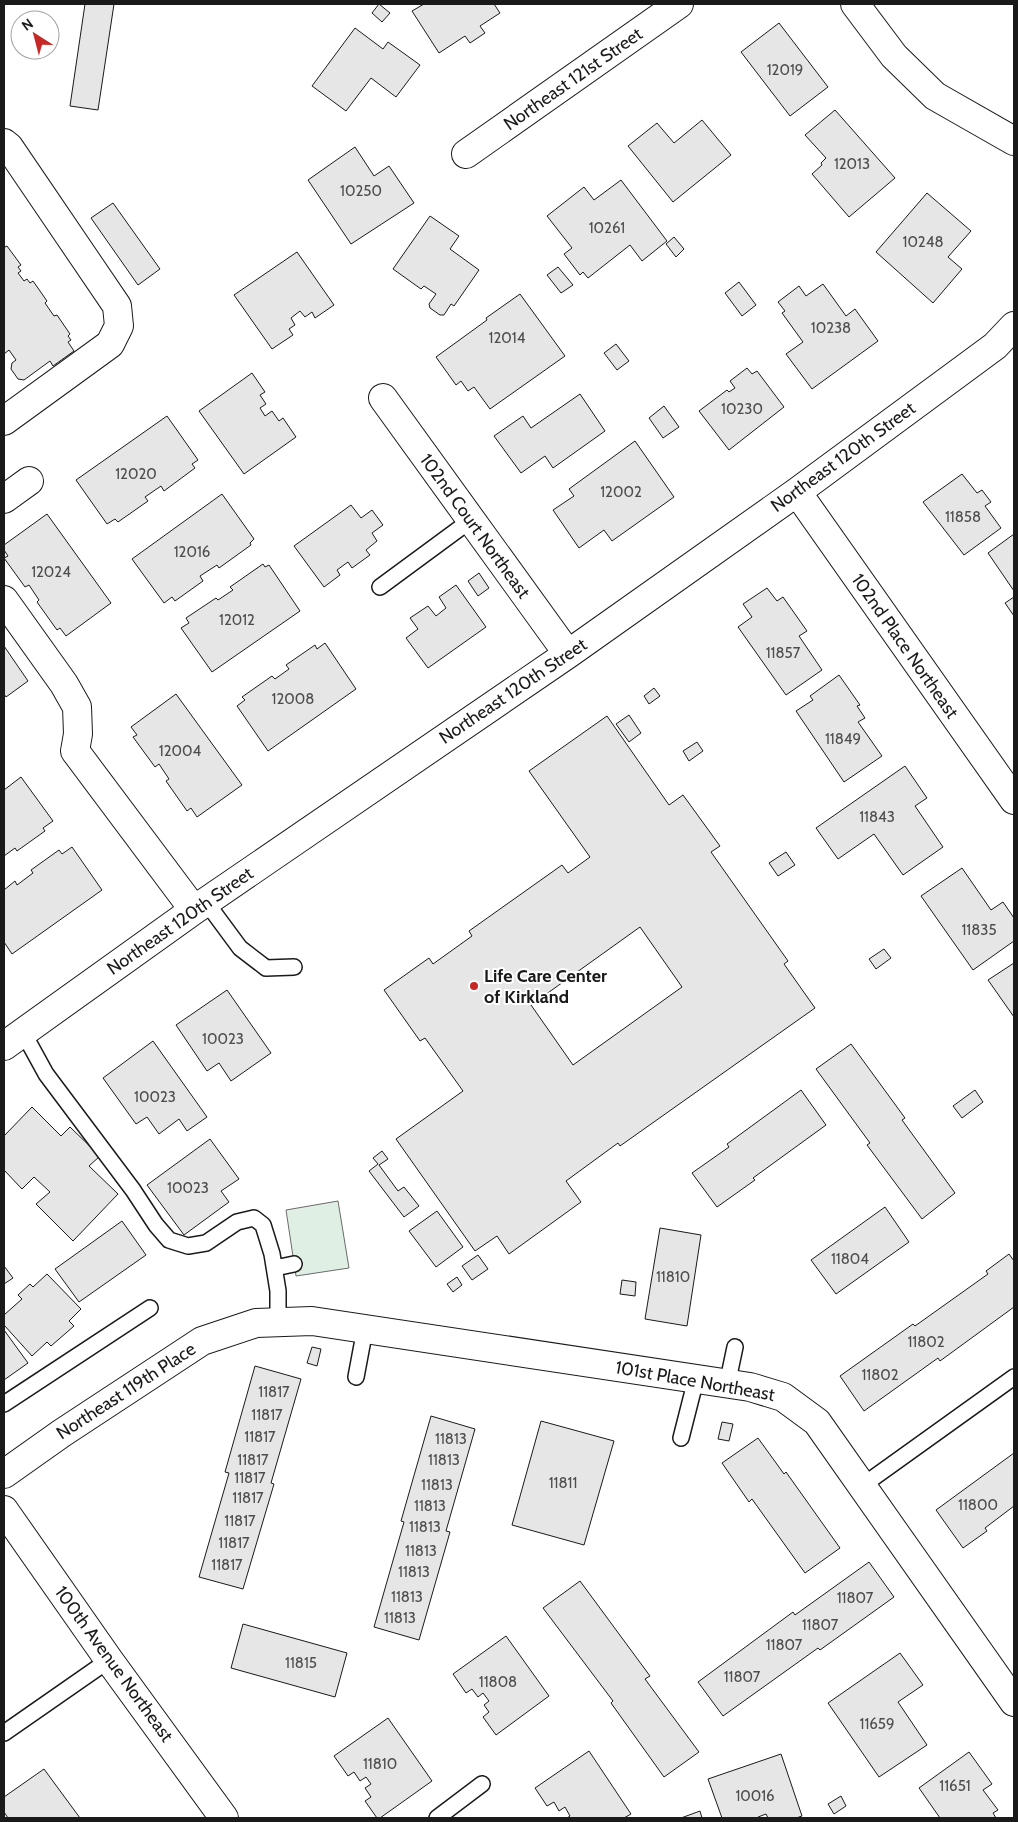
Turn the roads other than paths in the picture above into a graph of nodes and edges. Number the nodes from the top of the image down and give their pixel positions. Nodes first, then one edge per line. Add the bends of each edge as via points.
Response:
1 (679, 4) edge
2 (855, 4) edge
3 (1014, 141) edge
4 (4, 143) edge
5 (466, 154) dead end
6 (1014, 326) edge
7 (383, 398) dead end
8 (4, 422) edge
9 (29, 481) dead end
10 (797, 492) junction
11 (4, 499) edge
12 (471, 520) junction
13 (380, 587) dead end
14 (4, 600) edge
15 (568, 654) junction
16 (1014, 800) edge
17 (200, 906) junction
18 (294, 967) dead end
19 (14, 1039) edge
20 (294, 1264) dead end
21 (275, 1268) junction
22 (150, 1308) dead end
23 (267, 1322) junction
24 (365, 1329) junction
25 (735, 1347) dead end
26 (356, 1377) dead end
27 (1014, 1377) edge
28 (696, 1379) junction
29 (727, 1385) junction
30 (4, 1404) edge
31 (681, 1438) dead end
32 (4, 1474) edge
33 (862, 1486) junction
34 (4, 1510) edge
35 (109, 1660) junction
36 (1014, 1702) edge
37 (4, 1733) edge
38 (482, 1784) dead end
39 (224, 1818) edge
40 (437, 1818) edge

1 - 5 street, Northeast 121st Street
2 - 3 street via 894,56 936,96
4 - 8 street via 117,306 119,326 110,344
6 - 10 street, Northeast 120th Street via 995,346
7 - 12 street, 102nd Court Northeast
9 - 11 street
10 - 15 street, Northeast 120th Street
10 - 16 street, 102nd Place Northeast
12 - 13 lane
12 - 15 street, 102nd Court Northeast
14 - 17 street via 77,707 75,751
15 - 17 street, Northeast 120th Street
17 - 18 lane via 240,948 266,968
17 - 19 street, Northeast 120th Street
19 - 21 lane via 46,1074 169,1240 188,1246 206,1243 237,1222 254,1218 263,1225
20 - 21 lane
21 - 23 lane via 278,1291
22 - 30 lane
23 - 24 street, 101st Place Northeast via 312,1321
23 - 32 street, Northeast 119th Place via 202,1341
24 - 26 lane
24 - 28 street, 101st Place Northeast
25 - 29 lane
27 - 33 lane
28 - 29 street, 101st Place Northeast
28 - 31 lane
29 - 33 street, 101st Place Northeast via 783,1397 817,1422
33 - 36 street, 101st Place Northeast
34 - 35 street, 100th Avenue Northeast
35 - 37 lane
35 - 39 street, 100th Avenue Northeast
38 - 40 lane

